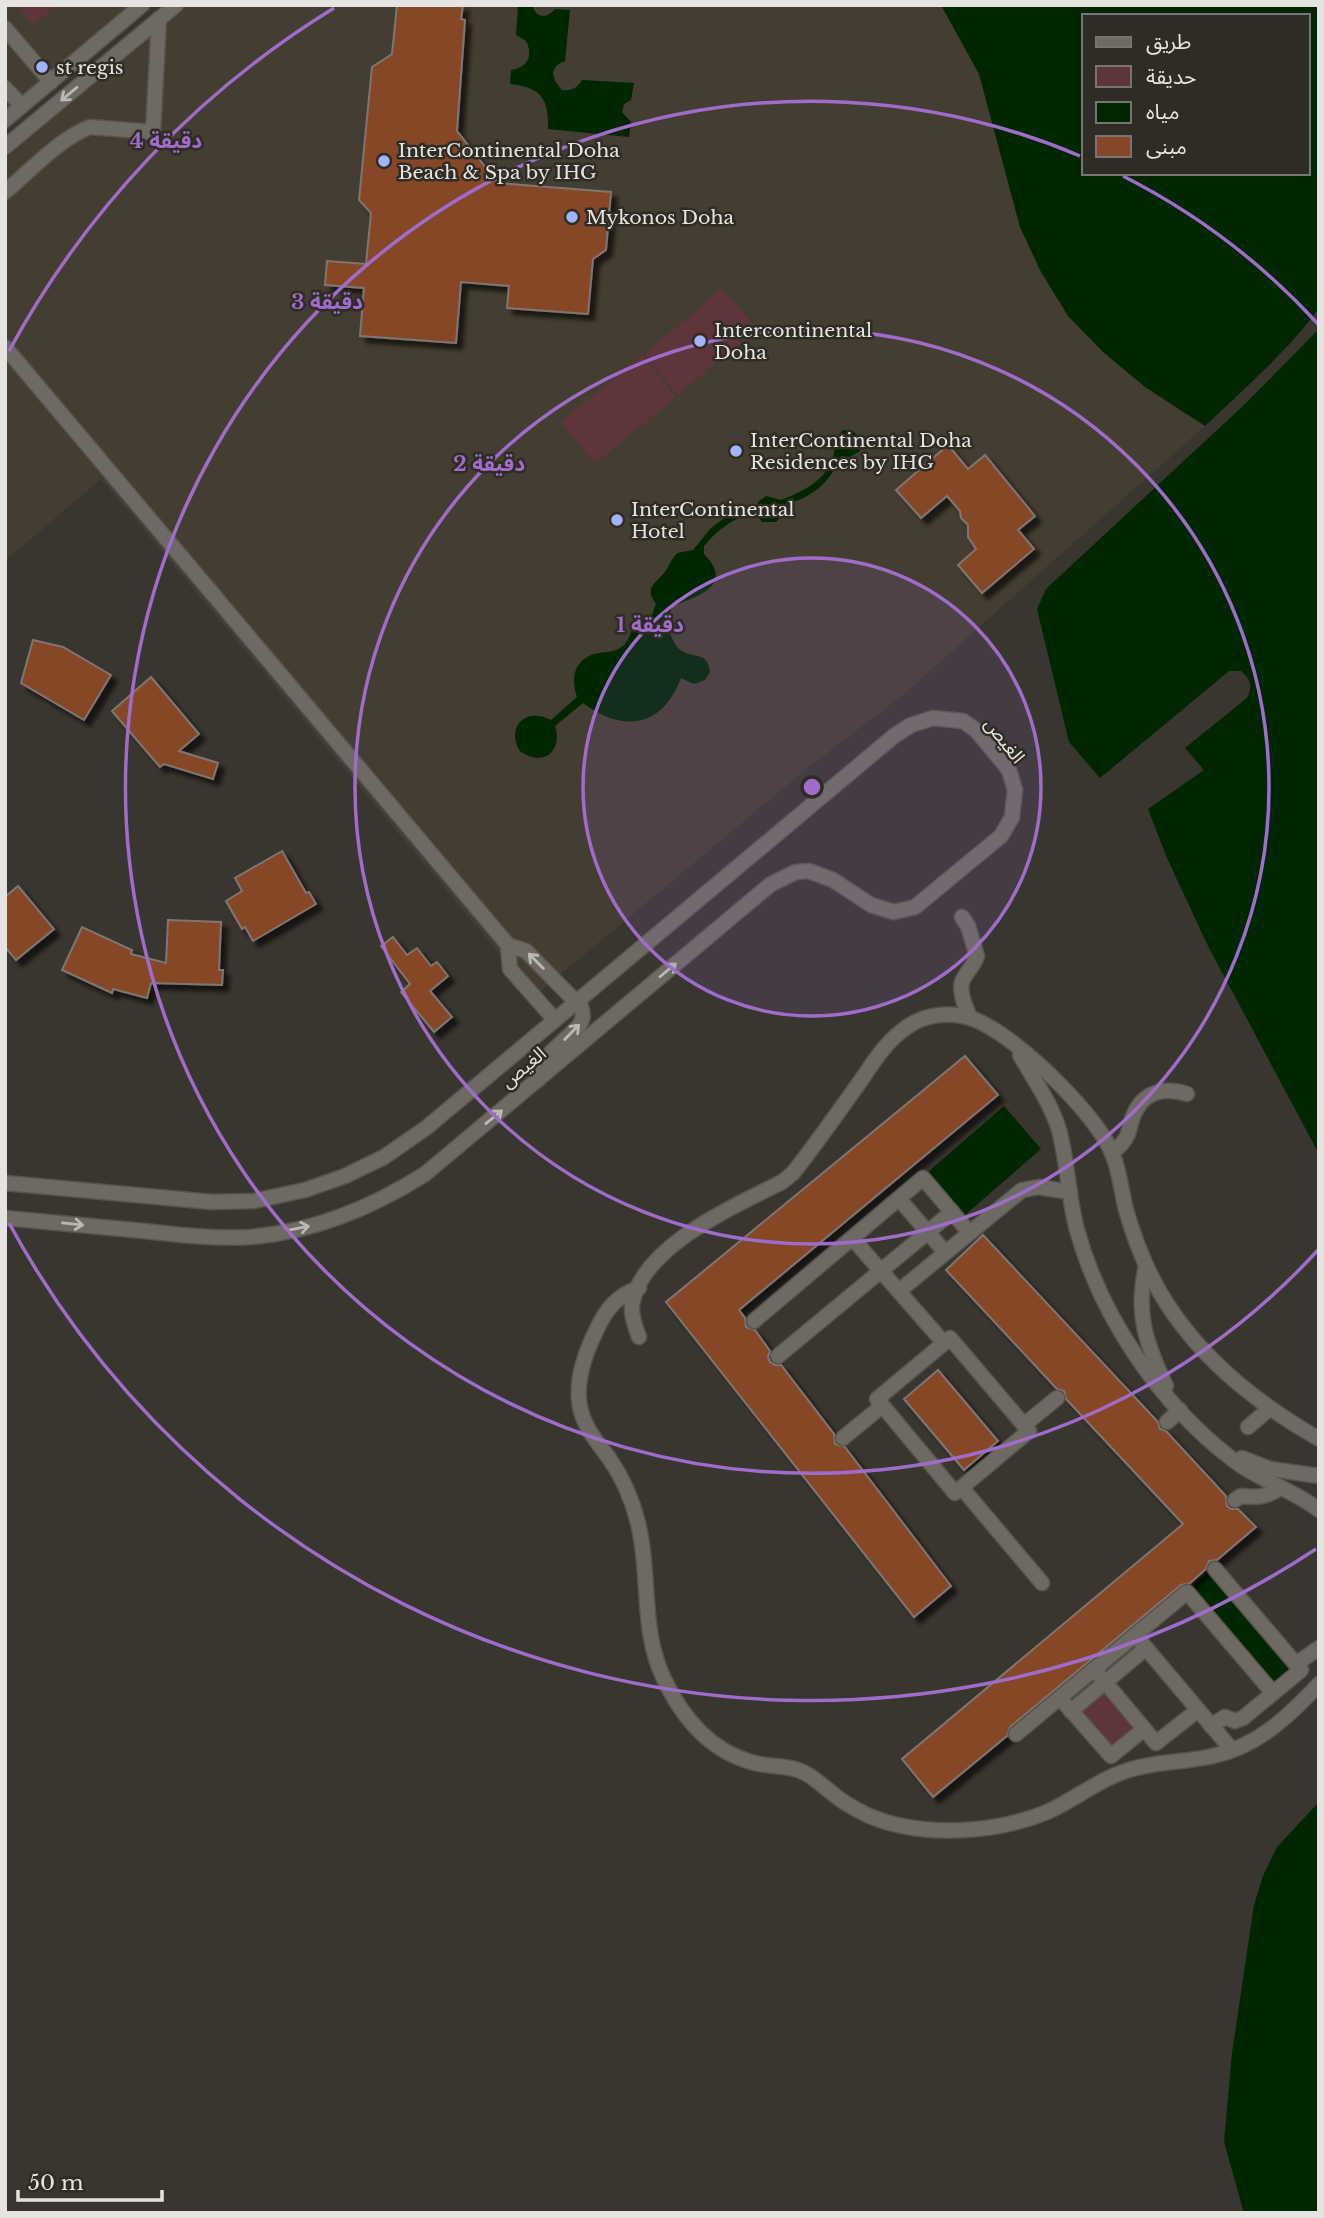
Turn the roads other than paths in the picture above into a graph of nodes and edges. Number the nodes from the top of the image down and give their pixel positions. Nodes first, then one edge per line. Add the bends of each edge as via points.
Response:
1 (142, 5) edge
2 (176, 5) edge
3 (159, 19) junction
4 (8, 36) edge
5 (51, 82) junction
6 (5, 88) edge
7 (22, 106) junction
8 (5, 120) edge
9 (5, 147) edge
10 (5, 192) edge
11 (5, 346) edge
12 (962, 917) dead end
13 (508, 945) junction
14 (576, 1002) junction
15 (970, 1018) junction
16 (555, 1020) junction
17 (1014, 1045) junction
18 (538, 1080) junction
19 (1187, 1094) dead end
20 (1112, 1153) junction
21 (5, 1183) edge
22 (1070, 1192) junction
23 (899, 1199) junction
24 (952, 1212) junction
25 (5, 1218) edge
26 (969, 1232) junction
27 (928, 1233) junction
28 (853, 1238) junction
29 (945, 1252) junction
30 (1146, 1266) junction
31 (881, 1271) junction
32 (639, 1288) junction
33 (899, 1291) junction
34 (754, 1321) dead end
35 (639, 1337) dead end
36 (944, 1343) junction
37 (778, 1356) dead end
38 (1057, 1398) dead end
39 (882, 1406) junction
40 (1177, 1407) junction
41 (1269, 1409) junction
42 (1167, 1422) dead end
43 (1024, 1425) junction
44 (1248, 1427) dead end
45 (843, 1438) dead end
46 (1319, 1439) edge
47 (1219, 1448) junction
48 (1292, 1474) junction
49 (1319, 1476) edge
50 (962, 1488) junction
51 (1281, 1488) junction
52 (1235, 1500) dead end
53 (1319, 1510) edge
54 (1215, 1569) dead end
55 (1042, 1583) dead end
56 (1135, 1635) junction
57 (1146, 1648) junction
58 (1319, 1648) edge
59 (1115, 1652) junction
60 (1296, 1664) junction
61 (1126, 1665) junction
62 (1094, 1669) junction
63 (1105, 1682) junction
64 (1319, 1684) edge
65 (1273, 1693) junction
66 (1060, 1698) junction
67 (1198, 1710) junction
68 (1072, 1711) junction
69 (1211, 1726) junction
70 (1144, 1729) junction
71 (1016, 1734) dead end
72 (1232, 1750) junction

1 - 5 street
2 - 3 street
3 -> 9 street
3 - 10 street via 153,132 81,130
4 - 5 street
5 - 7 street
6 - 7 street
7 - 8 street
11 - 13 street
12 - 15 street via 977,956 962,988
14 -> 13 street via 526,951
13 - 16 street via 510,969
14 - 16 street, الغيص
18 -> 14 street via 543,1060 582,1020
18 -> 14 street, الغيص via 771,884 796,872 809,871 833,880 871,905 894,912 915,906 1002,836 1015,805 1009,770 962,720 933,718 911,725
15 - 17 street via 989,1025
15 - 32 street via 934,1015 908,1025 872,1064 793,1173 697,1226 649,1268
16 - 21 street, الغيص via 426,1128 384,1157 305,1190 254,1201 212,1202
17 - 20 street via 1082,1107
17 - 22 street via 1058,1128
25 -> 18 street, الغيص via 209,1238 252,1237 310,1226 362,1208 425,1174
19 - 20 street via 1166,1090 1147,1097 1139,1104 1128,1135
20 - 30 street
22 - 26 street via 1039,1187 1022,1190
22 - 40 street via 1077,1228 1102,1294 1133,1351
23 - 24 street via 923,1178
23 - 27 street
23 - 28 street
24 - 26 street
24 - 27 street
26 - 29 street
27 - 29 street
27 - 31 street
28 - 31 street
28 - 34 street
29 - 33 street
30 - 40 street via 1142,1318 1154,1359
30 - 41 street via 1168,1307 1201,1349
31 - 33 street
31 - 37 street
32 - 35 street via 632,1305
32 - 72 street via 625,1293 606,1311 593,1337 580,1380 580,1408 636,1513 655,1659 673,1697 713,1744 752,1763 798,1770 851,1806 882,1820 960,1831 1045,1813 1139,1766
33 - 36 street
36 - 39 street via 877,1399
36 - 43 street via 950,1338
38 - 43 street
39 - 45 street
39 - 50 street via 956,1493
40 - 42 street
40 - 47 street
41 - 44 street
41 - 46 street
43 - 50 street via 1029,1431
47 - 48 street
47 - 51 street
48 - 49 street
48 - 51 street
50 - 55 street
51 - 52 street via 1266,1497
51 - 53 street
54 - 60 street
56 - 57 street
56 - 59 street
56 - 65 street via 1187,1592
57 - 61 street
57 - 67 street
58 - 60 street
59 - 61 street
59 - 62 street
60 - 65 street via 1301,1670
61 - 63 street
62 - 63 street
62 - 66 street
63 - 68 street
63 - 70 street
64 - 72 street via 1266,1734
65 - 69 street via 1243,1718 1225,1717
66 - 68 street
66 - 71 street
67 - 69 street
67 - 70 street via 1156,1743
68 - 70 street via 1111,1756
69 - 72 street

